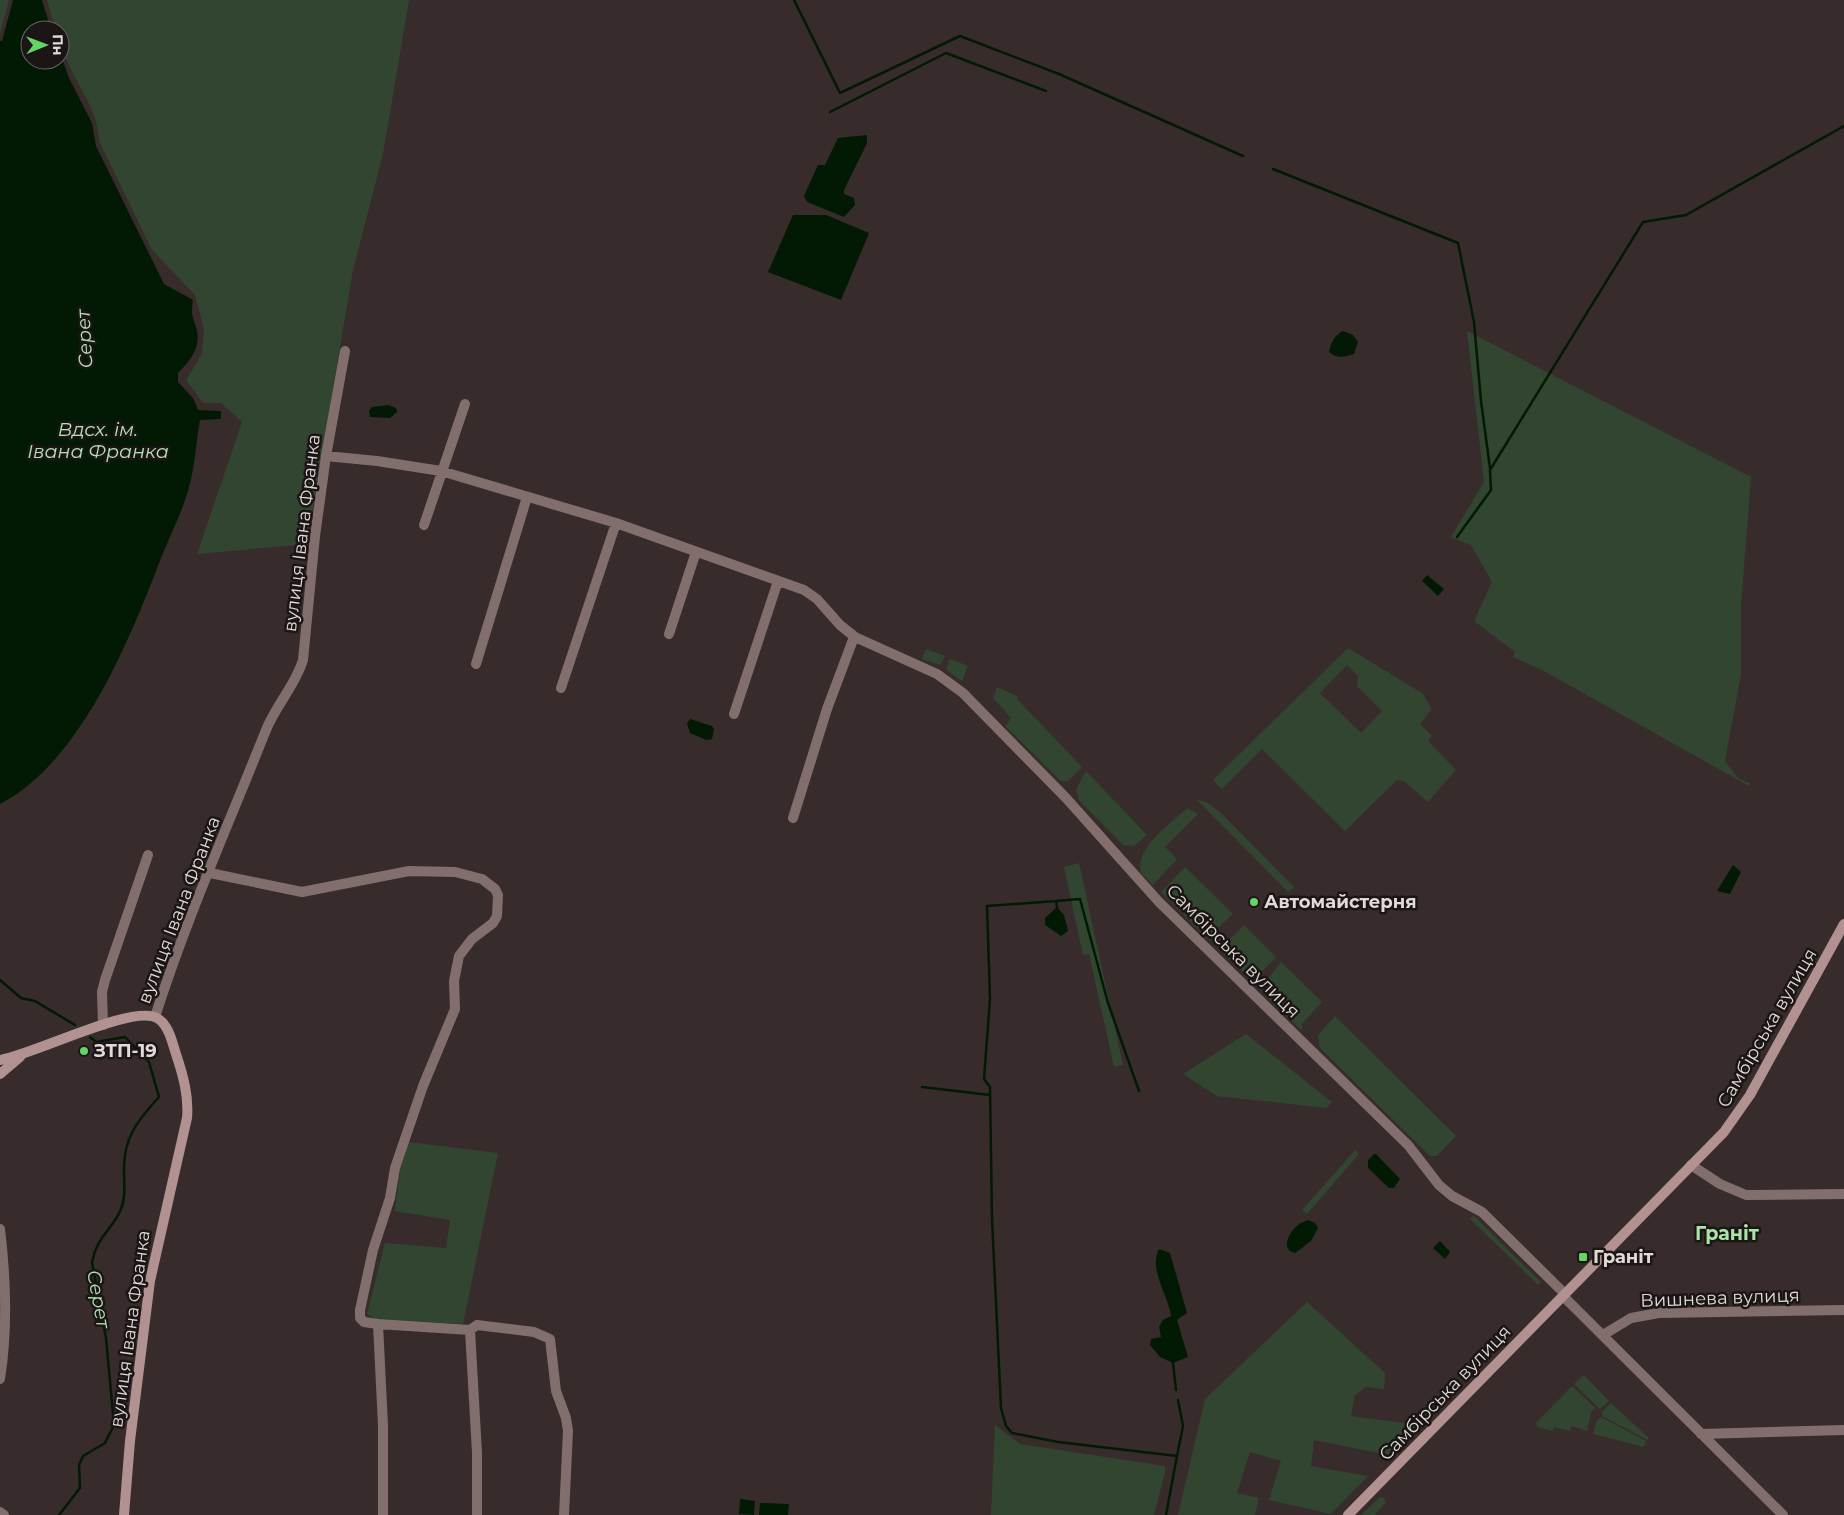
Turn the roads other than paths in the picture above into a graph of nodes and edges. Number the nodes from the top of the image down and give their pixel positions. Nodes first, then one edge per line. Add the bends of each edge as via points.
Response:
1 (345, 351) dead end
2 (465, 404) dead end
3 (326, 456) junction
4 (441, 470) junction
5 (527, 497) junction
6 (616, 523) junction
7 (424, 525) dead end
8 (696, 552) junction
9 (778, 581) junction
10 (669, 634) dead end
11 (854, 637) junction
12 (476, 664) dead end
13 (561, 688) dead end
14 (734, 714) dead end
15 (793, 818) dead end
16 (148, 855) dead end
17 (210, 872) junction
18 (1844, 924) edge
19 (155, 1017) junction
20 (103, 1025) junction
21 (24, 1054) junction
22 (0, 1060) edge
23 (0, 1074) edge
24 (1692, 1165) junction
25 (1844, 1194) edge
26 (0, 1229) edge
27 (1564, 1295) junction
28 (1844, 1310) edge
29 (378, 1324) junction
30 (470, 1330) junction
31 (1603, 1335) junction
32 (0, 1379) edge
33 (1844, 1430) edge
34 (1701, 1434) junction
35 (0, 1512) edge
36 (4, 1515) edge
37 (124, 1515) edge
38 (383, 1515) edge
39 (477, 1515) edge
40 (564, 1515) edge
41 (1348, 1515) edge
42 (1783, 1515) edge

1 - 3 street, вулиця Івана Франка
2 - 4 street
3 - 4 street, Самбірська вулиця
3 - 17 street, вулиця Івана Франка via 313,548 303,660 297,677 267,728
4 - 5 street, Самбірська вулиця
4 - 7 street
5 - 6 street, Самбірська вулиця
5 - 12 street
6 - 8 street, Самбірська вулиця
6 - 13 street
8 - 9 street, Самбірська вулиця
8 - 10 street
9 - 11 street, Самбірська вулиця via 804,590 817,599
9 - 14 street
11 - 15 street via 827,708
11 - 27 street, Самбірська вулиця via 937,674 963,693 1066,798 1159,902 1408,1145 1439,1185 1482,1212
16 - 20 street via 105,980
17 - 19 street, вулиця Івана Франка via 174,958
17 - 29 street via 302,892 409,871 455,872 482,879 498,896 497,916 459,956 454,981 455,1009 423,1086 395,1168 360,1310 360,1318 364,1322
18 - 24 main road, Самбірська вулиця via 1750,1095 1724,1132
19 - 20 main road via 141,1015
19 - 37 main road, вулиця Івана Франка via 164,1025 172,1041 188,1111 148,1289
20 - 21 main road
21 - 22 main road
21 - 23 main road
24 - 25 street via 1732,1191 1746,1195
24 - 27 main road, Самбірська вулиця
26 - 32 street via 6,1308
27 - 31 street
27 - 41 main road, Самбірська вулиця
28 - 31 street, Вишнева вулиця via 1659,1312 1631,1318
29 - 30 street
29 - 38 street via 384,1441
30 - 39 street
30 - 40 street via 477,1325 534,1332 550,1339 556,1391 568,1431
31 - 34 street
33 - 34 street
34 - 42 street
35 - 36 street

